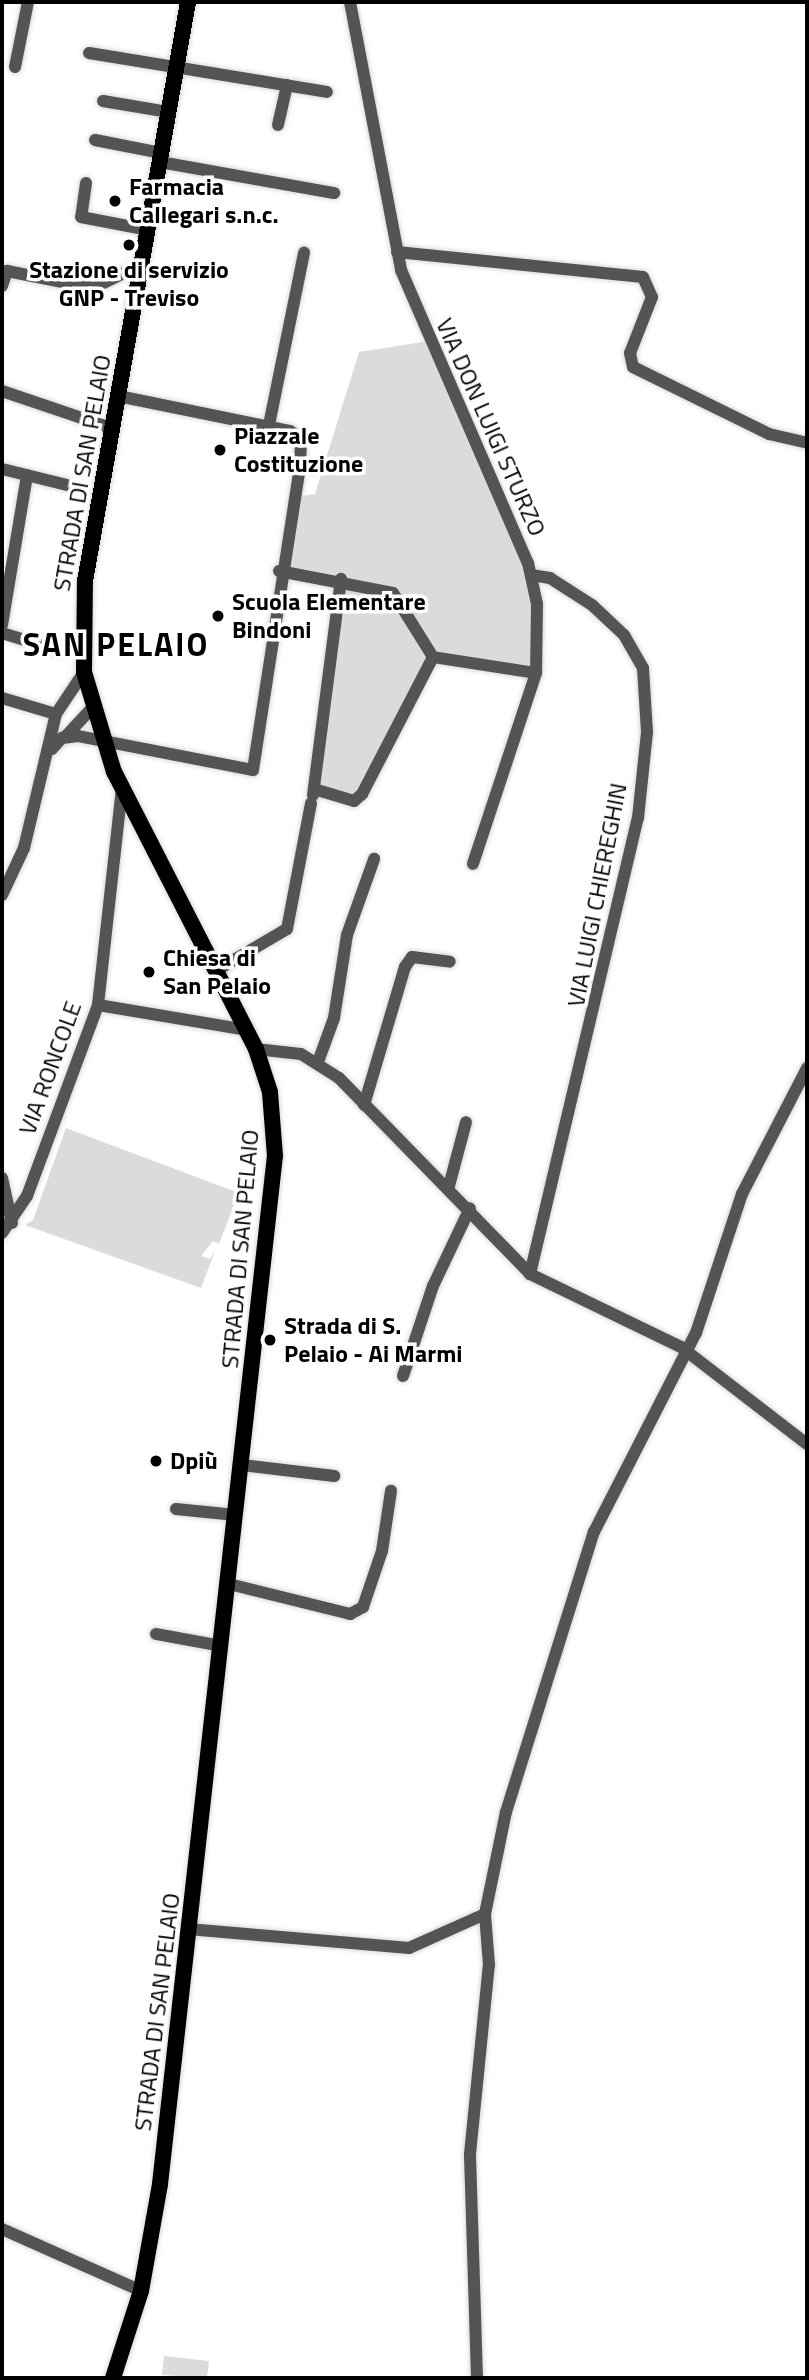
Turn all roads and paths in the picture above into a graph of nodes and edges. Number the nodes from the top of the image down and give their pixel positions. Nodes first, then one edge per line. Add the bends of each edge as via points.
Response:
1 (28, 2) edge
2 (188, 2) edge
3 (350, 2) edge
4 (89, 53) dead end
5 (15, 67) dead end
6 (176, 67) junction
7 (286, 85) junction
8 (327, 92) dead end
9 (103, 101) dead end
10 (169, 111) junction
11 (278, 125) dead end
12 (95, 140) dead end
13 (161, 157) junction
14 (86, 183) dead end
15 (334, 193) dead end
16 (148, 230) junction
17 (397, 252) junction
18 (303, 253) dead end
19 (142, 264) junction
20 (2, 286) edge
21 (2, 391) edge
22 (118, 396) junction
23 (269, 425) junction
24 (111, 428) junction
25 (807, 443) edge
26 (300, 465) junction
27 (315, 468) dead end
28 (2, 469) edge
29 (27, 475) junction
30 (67, 485) dead end
31 (279, 571) junction
32 (532, 575) junction
33 (341, 579) junction
34 (2, 625) edge
35 (2, 633) edge
36 (60, 651) dead end
37 (433, 657) junction
38 (84, 672) junction
39 (536, 673) junction
40 (2, 698) edge
41 (91, 709) junction
42 (56, 714) junction
43 (66, 736) junction
44 (102, 744) junction
45 (52, 749) junction
46 (122, 787) junction
47 (313, 796) junction
48 (135, 813) junction
49 (115, 823) junction
50 (374, 859) dead end
51 (472, 864) dead end
52 (2, 895) edge
53 (450, 962) dead end
54 (217, 970) junction
55 (98, 1004) junction
56 (248, 1030) junction
57 (256, 1049) junction
58 (318, 1062) junction
59 (807, 1068) edge
60 (364, 1105) junction
61 (466, 1122) dead end
62 (2, 1178) edge
63 (449, 1186) junction
64 (470, 1208) junction
65 (12, 1223) junction
66 (2, 1233) edge
67 (530, 1274) junction
68 (688, 1351) junction
69 (403, 1376) dead end
70 (807, 1444) edge
71 (242, 1465) junction
72 (334, 1476) dead end
73 (391, 1491) dead end
74 (176, 1509) dead end
75 (236, 1515) junction
76 (229, 1584) junction
77 (156, 1634) dead end
78 (222, 1646) junction
79 (485, 1914) junction
80 (188, 1929) junction
81 (2, 2229) edge
82 (141, 2291) junction
83 (113, 2378) edge
84 (477, 2378) edge

1 - 5 street
2 - 6 main road, STRADA DI SAN PELAIO
3 - 17 street, VIA DON LUIGI STURZO
4 - 6 street
6 - 7 street
6 - 10 main road, STRADA DI SAN PELAIO
7 - 8 street
7 - 11 street
9 - 10 street
10 - 13 main road, STRADA DI SAN PELAIO
12 - 13 street
13 - 15 street
13 - 16 main road, STRADA DI SAN PELAIO
14 - 16 street via 81,217
16 - 19 main road, STRADA DI SAN PELAIO
17 - 25 street via 643,277 652,297 630,361 757,428
17 - 32 street, VIA DON LUIGI STURZO via 436,359
18 - 23 street
19 - 20 street via 93,288 7,271
19 - 22 main road, STRADA DI SAN PELAIO
21 - 24 street
22 - 23 street
22 - 24 main road, STRADA DI SAN PELAIO
23 - 26 street via 301,439
24 - 38 main road, STRADA DI SAN PELAIO via 82,606
26 - 27 street
26 - 31 street
28 - 29 street
29 - 30 street
29 - 34 street
31 - 33 street
31 - 44 street via 253,771
32 - 39 street, VIA DON LUIGI STURZO
32 - 67 street, VIA LUIGI CHIEREGHIN via 551,578 592,605 624,635 643,668 647,732 638,818
33 - 37 street via 393,593
33 - 47 street
35 - 36 street
37 - 39 street
37 - 47 street via 362,794 354,801
38 - 41 main road, STRADA DI SAN PELAIO
38 - 42 street
39 - 51 street, VIA DON LUIGI STURZO
40 - 42 street
41 - 43 street
41 - 44 main road, STRADA DI SAN PELAIO
42 - 45 street
43 - 44 street
43 - 45 street
44 - 46 main road, STRADA DI SAN PELAIO
45 - 52 street via 24,848
46 - 48 main road, STRADA DI SAN PELAIO
46 - 49 street, VIA RONCOLE
47 - 54 street via 287,929
48 - 49 street
48 - 54 main road, STRADA DI SAN PELAIO
49 - 55 street, VIA RONCOLE
50 - 58 street via 347,935 334,1018
53 - 60 street via 412,957 405,967
54 - 56 main road, STRADA DI SAN PELAIO
55 - 56 street
55 - 65 street, VIA RONCOLE
56 - 57 main road, STRADA DI SAN PELAIO
57 - 58 street via 279,1048
57 - 71 main road, STRADA DI SAN PELAIO via 270,1091 275,1156
58 - 60 street
59 - 68 street via 742,1194
60 - 63 street
61 - 63 street
62 - 65 street
63 - 64 street
64 - 67 street
64 - 69 street via 433,1286
65 - 66 street, VIA RONCOLE
67 - 68 street
68 - 70 street
68 - 79 street via 594,1532 509,1799
71 - 72 street
71 - 75 main road, STRADA DI SAN PELAIO
73 - 76 street via 382,1551 363,1607 350,1614
74 - 75 street
75 - 76 main road, STRADA DI SAN PELAIO
76 - 78 main road, STRADA DI SAN PELAIO
77 - 78 street
78 - 80 main road, STRADA DI SAN PELAIO
79 - 80 street via 409,1948
79 - 84 street via 489,1965 470,2154
80 - 82 main road, STRADA DI SAN PELAIO
81 - 82 street
82 - 83 main road, STRADA DI SAN PELAIO

